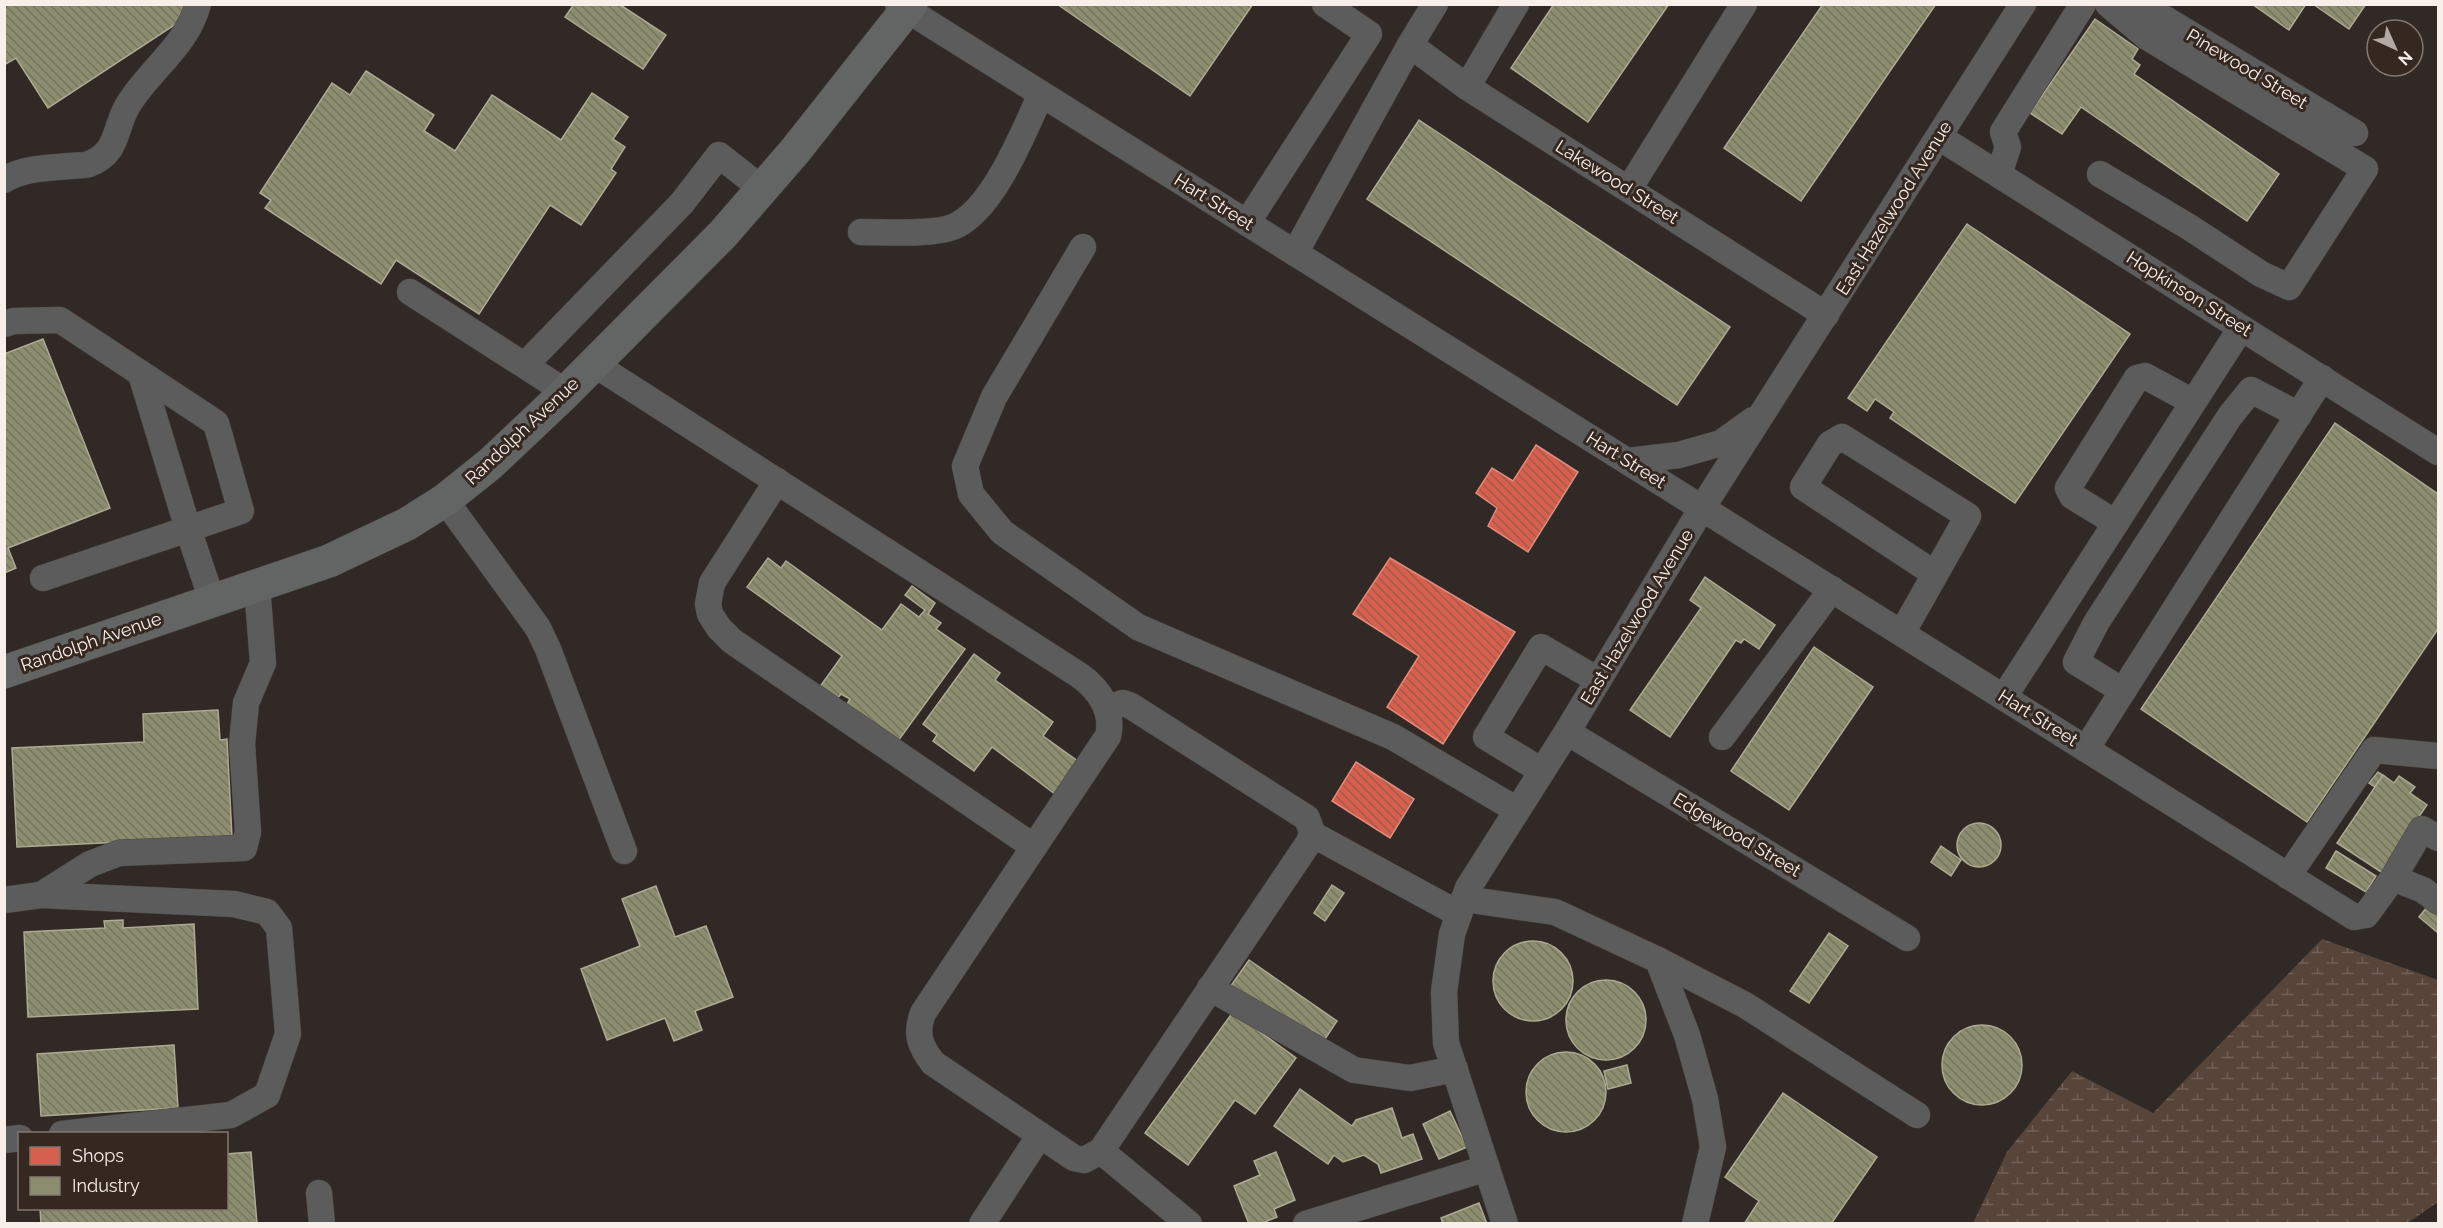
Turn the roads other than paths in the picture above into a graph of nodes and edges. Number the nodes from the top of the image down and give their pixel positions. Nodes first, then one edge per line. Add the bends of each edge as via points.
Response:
1 (198, 4) edge
2 (1325, 4) edge
3 (1435, 4) edge
4 (1516, 4) edge
5 (1744, 4) edge
6 (2023, 4) edge
7 (2083, 4) edge
8 (2108, 4) edge
9 (2139, 4) edge
10 (905, 6) edge
11 (1410, 45) junction
12 (1467, 87) junction
13 (1041, 94) junction
14 (2355, 133) dead end
15 (1939, 136) junction
16 (1998, 174) junction
17 (2100, 174) dead end
18 (4, 180) edge
19 (762, 189) junction
20 (1629, 189) junction
21 (1248, 223) junction
22 (861, 232) dead end
23 (1083, 247) dead end
24 (1295, 253) junction
25 (410, 292) dead end
26 (1826, 315) junction
27 (4, 324) edge
28 (2241, 327) junction
29 (594, 364) junction
30 (525, 365) junction
31 (141, 374) junction
32 (2322, 378) junction
33 (566, 392) junction
34 (2193, 402) junction
35 (1765, 411) junction
36 (2299, 415) junction
37 (2439, 452) edge
38 (1628, 461) junction
39 (777, 481) junction
40 (445, 500) junction
41 (1702, 508) junction
42 (2116, 523) junction
43 (188, 529) junction
44 (1935, 574) junction
45 (43, 578) dead end
46 (257, 585) junction
47 (1832, 589) junction
48 (212, 600) junction
49 (1902, 633) junction
50 (4, 672) edge
51 (1598, 680) junction
52 (2123, 691) junction
53 (2004, 697) junction
54 (1106, 708) junction
55 (1567, 732) junction
56 (1722, 737) dead end
57 (2086, 749) junction
58 (2439, 756) edge
59 (1542, 771) junction
60 (1517, 810) junction
61 (1312, 834) junction
62 (2430, 834) edge
63 (1034, 848) junction
64 (624, 851) dead end
65 (2288, 876) junction
66 (2393, 878) junction
67 (41, 895) junction
68 (4, 900) edge
69 (2439, 901) edge
70 (1462, 906) junction
71 (1907, 938) dead end
72 (1658, 960) junction
73 (1210, 988) junction
74 (1455, 1069) junction
75 (1917, 1114) dead end
76 (80, 1132) edge
77 (1040, 1135) junction
78 (1101, 1151) junction
79 (1487, 1168) junction
80 (319, 1194) dead end
81 (322, 1224) edge
82 (982, 1224) edge
83 (1189, 1224) edge
84 (1306, 1224) edge
85 (1505, 1224) edge
86 (1695, 1224) edge

1 - 18 street via 194,20 174,51 127,107 112,148 89,164 16,173
2 - 21 street via 1369,34
3 - 11 street
4 - 12 street
5 - 20 street
6 - 15 street, East Hazelwood Avenue
7 - 16 street via 2002,132 2008,147
8 - 17 street via 2147,37 2365,169 2289,287 2261,274
9 - 14 street, Pinewood Street
10 - 13 street, Hart Street
10 - 19 main road, Randolph Avenue via 833,104
11 - 12 street, Lakewood Street
11 - 24 street
12 - 20 street, Lakewood Street
13 - 21 street, Hart Street
13 - 22 street via 991,194 970,215 953,227 917,232
15 - 16 street, Hopkinson Street
15 - 26 street, East Hazelwood Avenue
16 - 28 street, Hopkinson Street
19 - 29 main road, Randolph Avenue via 723,234
19 - 30 street via 719,155 682,203
20 - 26 street, Lakewood Street
21 - 24 street, Hart Street
23 - 60 street via 994,397 965,466 971,494 1002,532 1138,627 1393,737
24 - 38 street, Hart Street
25 - 30 street
26 - 35 street, East Hazelwood Avenue
27 - 31 street via 60,320
28 - 32 street, Hopkinson Street
28 - 34 street
29 - 33 main road, Randolph Avenue
29 - 39 street
30 - 33 street
31 - 43 street
31 - 43 street via 216,423 241,511
32 - 36 street
32 - 37 street, Hopkinson Street
33 - 40 main road, Randolph Avenue via 490,464
34 - 42 street
34 - 42 street via 2145,376 2137,378 2068,488 2072,496
35 - 38 street, East Hazelwood Avenue via 1721,443 1679,455
35 - 41 street, East Hazelwood Avenue
36 - 52 street
36 - 52 street via 2251,390 2230,416 2096,623 2076,662
38 - 41 street, Hart Street
39 - 54 street via 1079,675 1098,691
39 - 63 street via 711,583 708,604 714,621 732,641
40 - 46 main road, Randolph Avenue via 369,544
40 - 64 street via 538,628
41 - 47 street, Hart Street
41 - 51 street, East Hazelwood Avenue
42 - 53 street
43 - 45 street
43 - 48 street
44 - 44 street via 1968,516 1842,437 1830,444 1803,487
44 - 49 street
46 - 48 main road, Randolph Avenue
46 - 67 street via 263,663 246,703 242,744 248,832 244,848 119,853 90,864
47 - 49 street, Hart Street
47 - 56 street
48 - 50 main road, Randolph Avenue
49 - 53 street, Hart Street
51 - 55 street, East Hazelwood Avenue
51 - 59 street via 1541,647 1486,737
52 - 57 street
53 - 57 street, Hart Street
54 - 61 street via 1123,703 1131,706 1306,818
54 - 63 street via 1108,736
55 - 59 street, East Hazelwood Avenue
55 - 71 street, Edgewood Street
57 - 65 street, Hart Street
58 - 65 street via 2374,750
59 - 60 street, East Hazelwood Avenue
60 - 70 street, East Hazelwood Avenue via 1468,888
61 - 70 street
61 - 73 street
62 - 66 street
63 - 77 street via 923,1013 918,1037 933,1063
65 - 66 street, Hart Street via 2354,917 2366,915
66 - 69 street
67 - 68 street
67 - 76 street via 234,904 267,912 279,928 288,1034 267,1095 231,1115
70 - 72 street via 1555,912
70 - 74 street, East Hazelwood Avenue via 1452,934 1444,992 1446,1043
72 - 75 street via 1745,1005
72 - 86 street via 1687,1035 1705,1099 1713,1147
73 - 74 street via 1354,1070 1410,1078
73 - 78 street
74 - 79 street, East Hazelwood Avenue
77 - 78 street via 1074,1158 1083,1160
77 - 82 street
78 - 83 street
79 - 84 street
79 - 85 street, East Hazelwood Avenue
80 - 81 street

